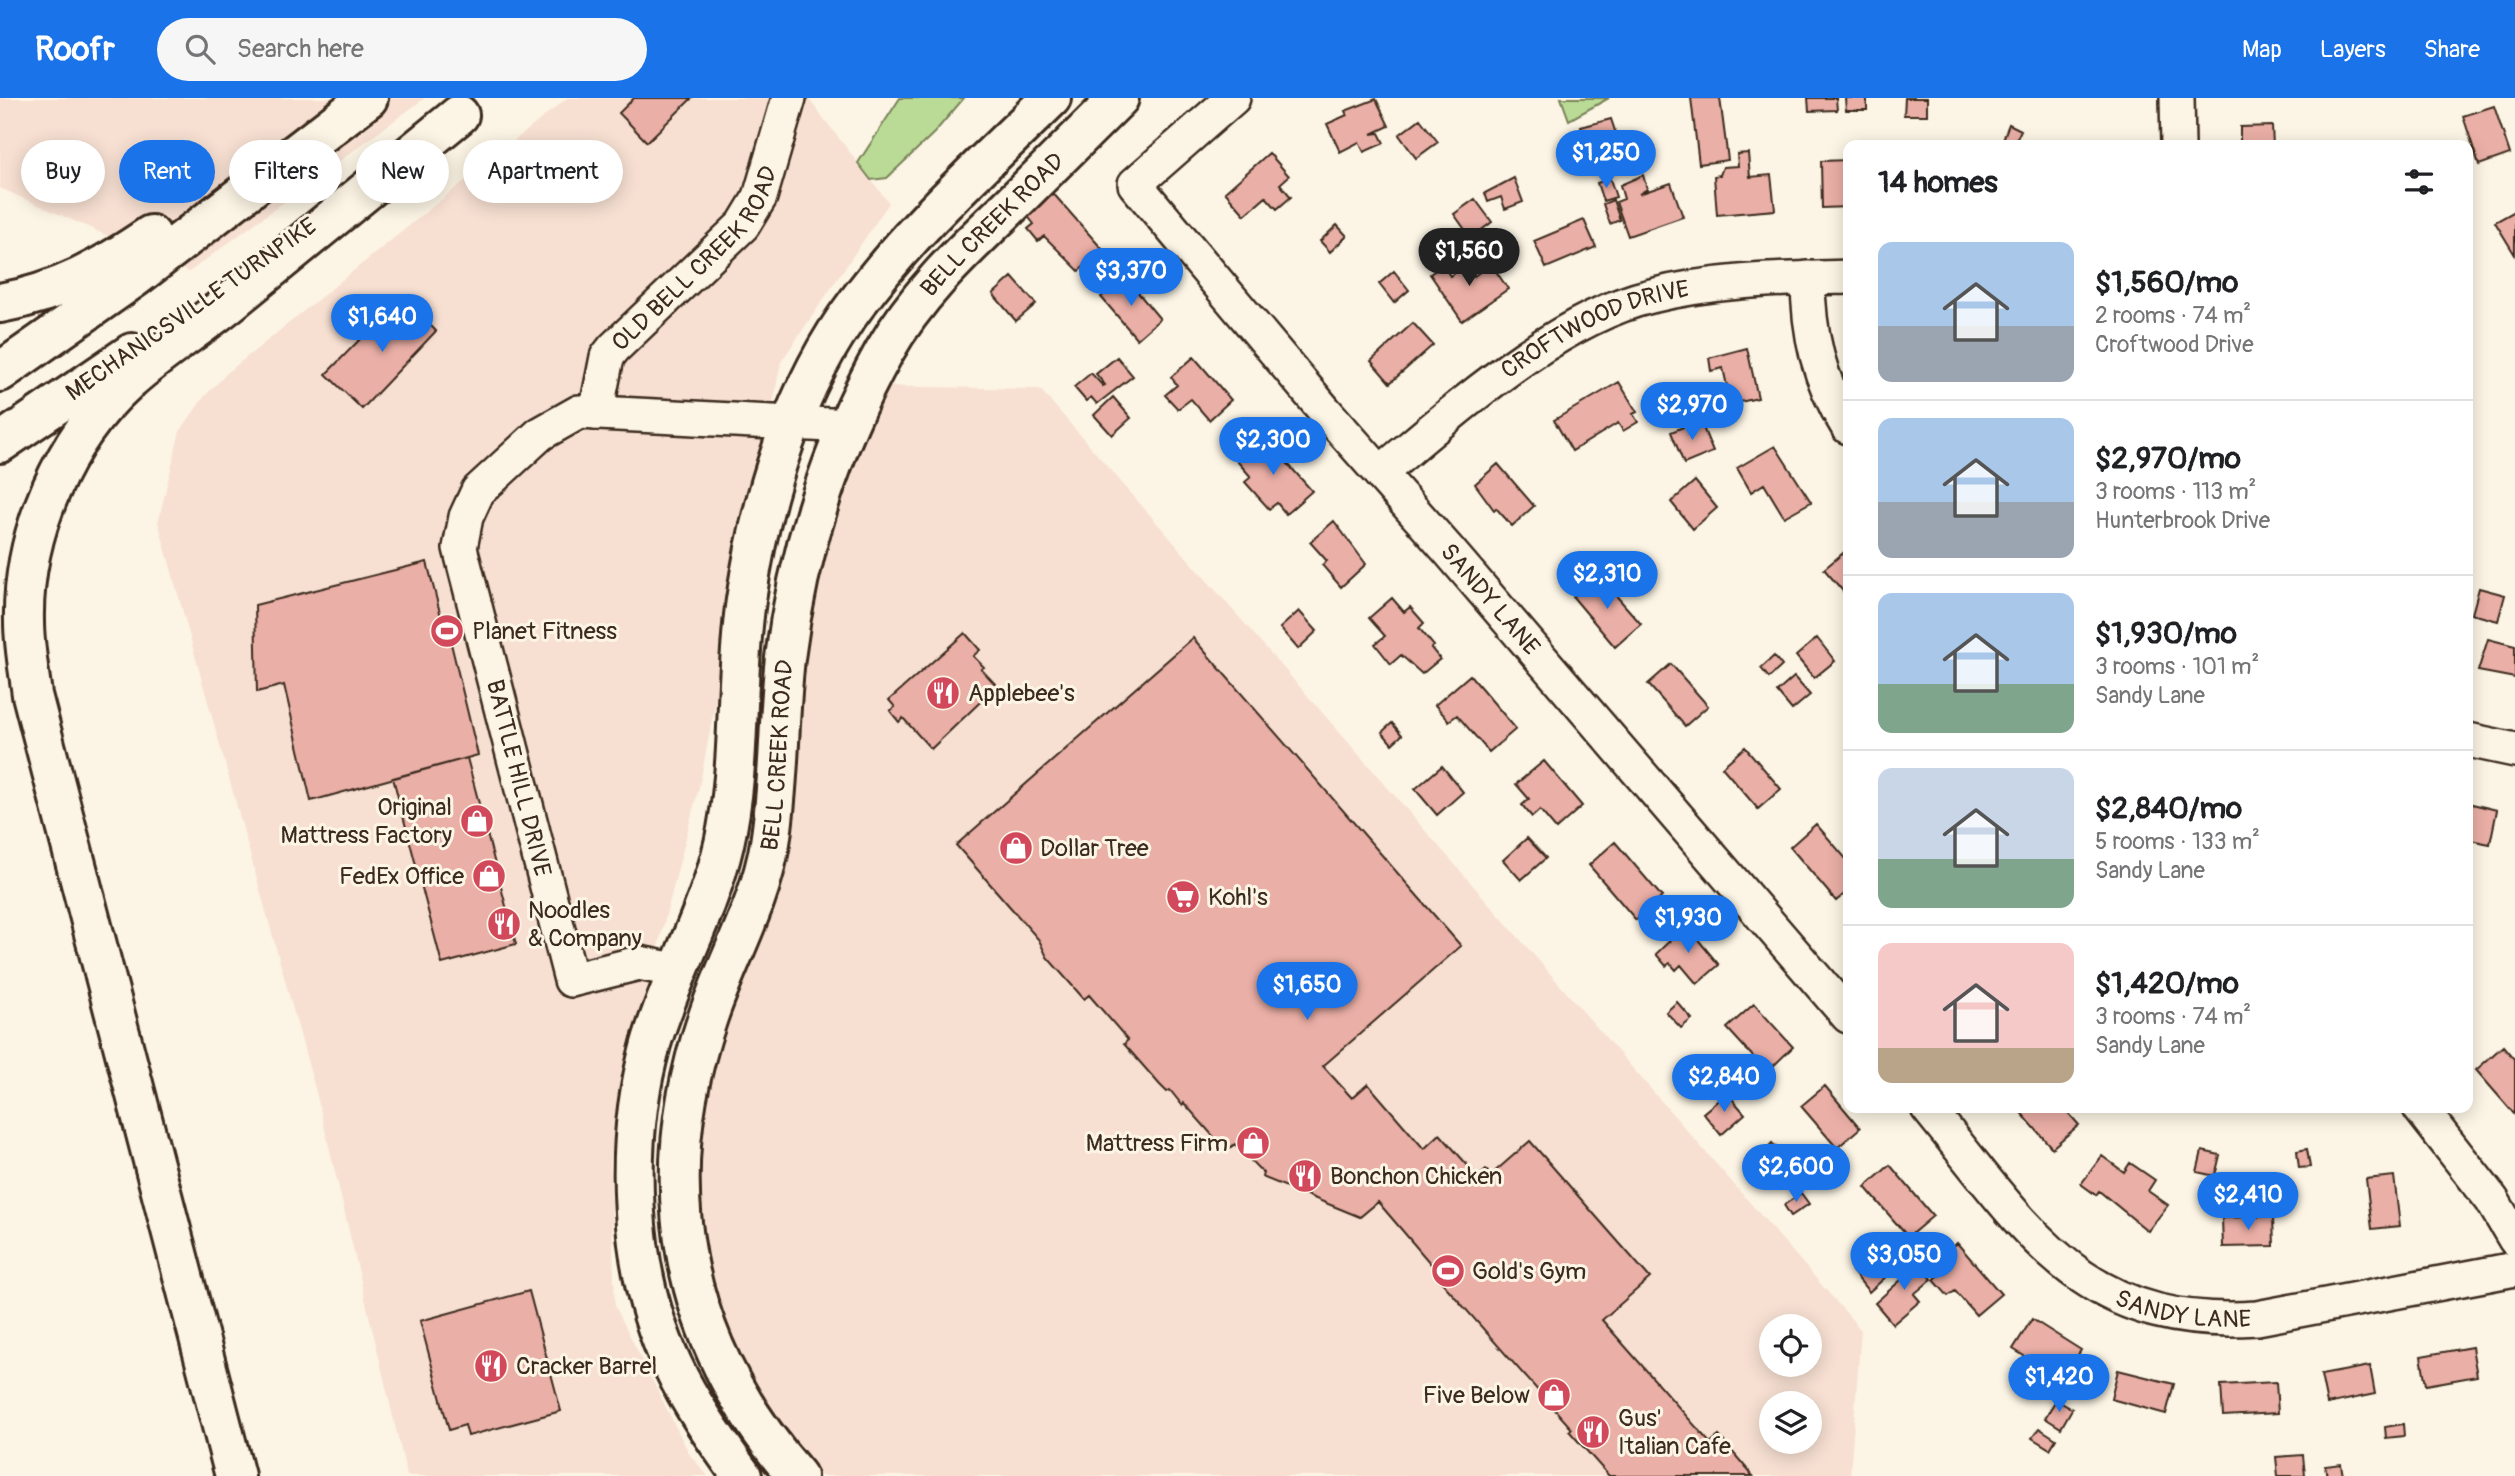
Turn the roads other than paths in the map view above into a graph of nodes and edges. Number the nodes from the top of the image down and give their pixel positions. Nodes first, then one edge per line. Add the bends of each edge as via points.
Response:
1 (348, 98) edge
2 (368, 98) edge
3 (789, 98) edge
4 (1051, 98) edge
5 (1119, 98) edge
6 (1233, 98) edge
7 (2177, 98) edge
8 (470, 107) edge
9 (2178, 140) edge
10 (1843, 277) edge
11 (1808, 278) junction
12 (0, 303) edge
13 (0, 372) edge
14 (596, 413) junction
15 (1843, 417) edge
16 (793, 424) junction
17 (849, 426) junction
18 (0, 443) edge
19 (1380, 473) junction
20 (2473, 741) edge
21 (2515, 750) edge
22 (679, 971) junction
23 (1843, 1010) edge
24 (1932, 1113) edge
25 (2424, 1113) edge
26 (2515, 1239) edge
27 (2515, 1269) edge
28 (235, 1476) edge
29 (742, 1476) edge
30 (797, 1476) edge

1 - 12 main road via 114,260 68,285
2 - 13 main road via 134,278
3 - 14 street, OLD BELL CREEK ROAD via 773,159 749,216 720,250 607,357
4 - 16 main road, BELL CREEK ROAD via 925,222 856,304 832,340
5 - 17 main road, BELL CREEK ROAD via 922,296 882,355
6 - 19 street, SANDY LANE via 1135,184
7 - 9 street
8 - 18 main road, MECHANICSVILLE TURNPIKE via 186,315
8 - 28 main road via 128,381 76,443 44,506 31,547 24,621 32,695
10 - 11 street, CROFTWOOD DRIVE
11 - 15 street via 1812,338 1821,374
11 - 19 street, CROFTWOOD DRIVE via 1699,287 1650,296 1610,310 1511,369
14 - 16 street, BATTLE HILL DRIVE
14 - 22 street, BATTLE HILL DRIVE via 579,412 540,434 478,491 466,517 460,548 571,980 639,963
16 - 17 street, BATTLE HILL DRIVE
16 - 22 main road, BELL CREEK ROAD via 752,558 725,837 709,898
17 - 30 main road, BELL CREEK ROAD via 809,537 796,595 785,658 777,794 767,857 746,926 695,1057 679,1152 682,1240 703,1320 750,1414
19 - 23 street, SANDY LANE
20 - 21 street
22 - 29 main road, BELL CREEK ROAD via 651,1045 639,1098 633,1153 635,1207 644,1272 673,1366
24 - 27 street, SANDY LANE via 2054,1255 2084,1280 2145,1309 2219,1321 2257,1318
25 - 26 street via 2493,1200

